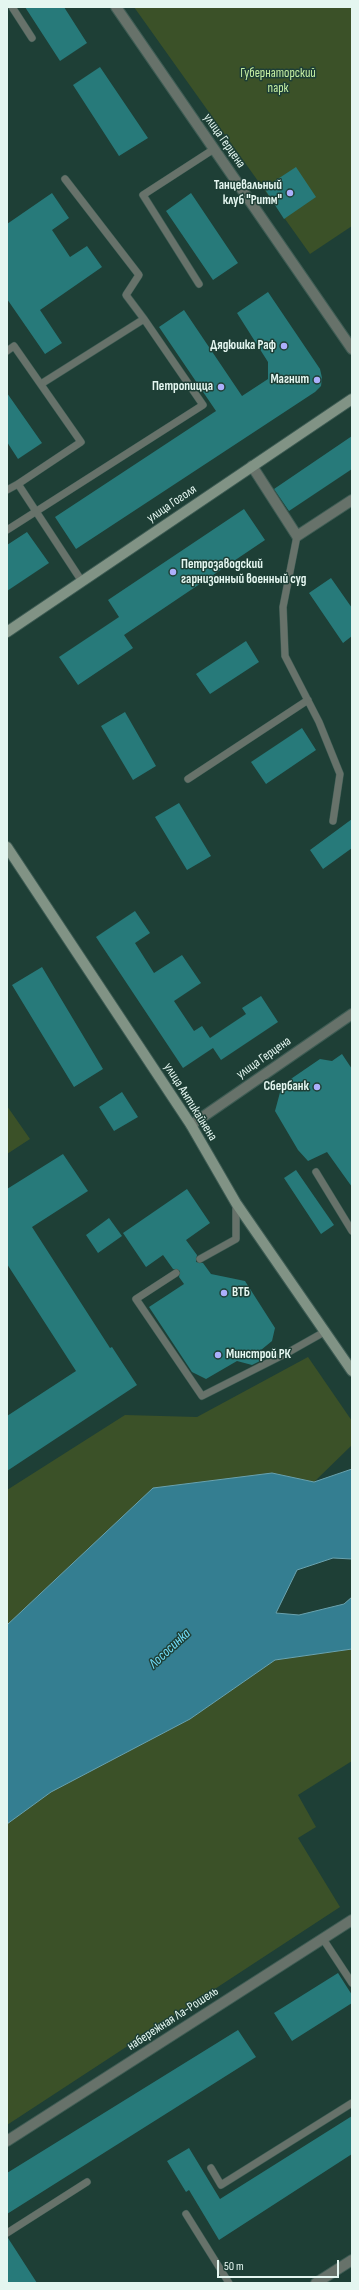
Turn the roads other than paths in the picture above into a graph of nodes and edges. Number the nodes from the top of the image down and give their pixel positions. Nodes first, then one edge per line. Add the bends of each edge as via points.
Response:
1 (12, 7) edge
2 (116, 7) edge
3 (32, 38) dead end
4 (214, 149) junction
5 (65, 180) dead end
6 (199, 284) dead end
7 (144, 319) junction
8 (352, 349) edge
9 (7, 351) edge
10 (41, 384) junction
11 (352, 399) edge
12 (252, 466) junction
13 (18, 484) junction
14 (7, 490) edge
15 (352, 500) edge
16 (36, 512) junction
17 (7, 530) edge
18 (297, 536) junction
19 (81, 580) junction
20 (7, 632) edge
21 (308, 700) junction
22 (188, 779) dead end
23 (333, 821) dead end
24 (7, 846) edge
25 (352, 1014) edge
26 (191, 1125) junction
27 (316, 1172) dead end
28 (236, 1203) junction
29 (352, 1231) edge
30 (200, 1259) dead end
31 (176, 1273) dead end
32 (326, 1331) junction
33 (352, 1371) edge
34 (352, 1920) edge
35 (323, 1939) junction
36 (352, 1983) edge
37 (352, 2103) edge
38 (7, 2141) edge
39 (211, 2168) dead end
40 (87, 2182) dead end
41 (186, 2214) dead end
42 (7, 2233) edge
43 (352, 2260) edge
44 (229, 2283) edge
45 (316, 2283) edge

1 - 3 lane
2 - 4 street, улица Герцена
4 - 6 lane via 143,195
4 - 8 street, улица Герцена
5 - 7 lane via 139,275 126,296
7 - 10 lane
7 - 16 lane via 203,405
9 - 10 lane via 14,346
10 - 13 lane via 81,442
11 - 12 main road, улица Гоголя
12 - 18 street
12 - 19 main road, улица Гоголя
13 - 14 lane
13 - 16 lane
15 - 18 street
16 - 17 lane
16 - 19 lane
18 - 21 lane via 283,607 285,656
19 - 20 main road, улица Гоголя
21 - 22 lane
21 - 23 lane via 340,774
24 - 26 main road, улица Антикайнена
25 - 26 street, улица Герцена
26 - 28 main road, улица Антикайнена
27 - 29 lane
28 - 30 lane via 236,1239
28 - 32 main road, улица Антикайнена
31 - 32 lane via 136,1299 202,1396 287,1354
32 - 33 main road, улица Антикайнена
34 - 35 street, набережная Ла-Рошель
35 - 36 lane
35 - 38 street, набережная Ла-Рошель
37 - 39 lane via 221,2185
40 - 42 lane
41 - 44 lane
43 - 45 street

